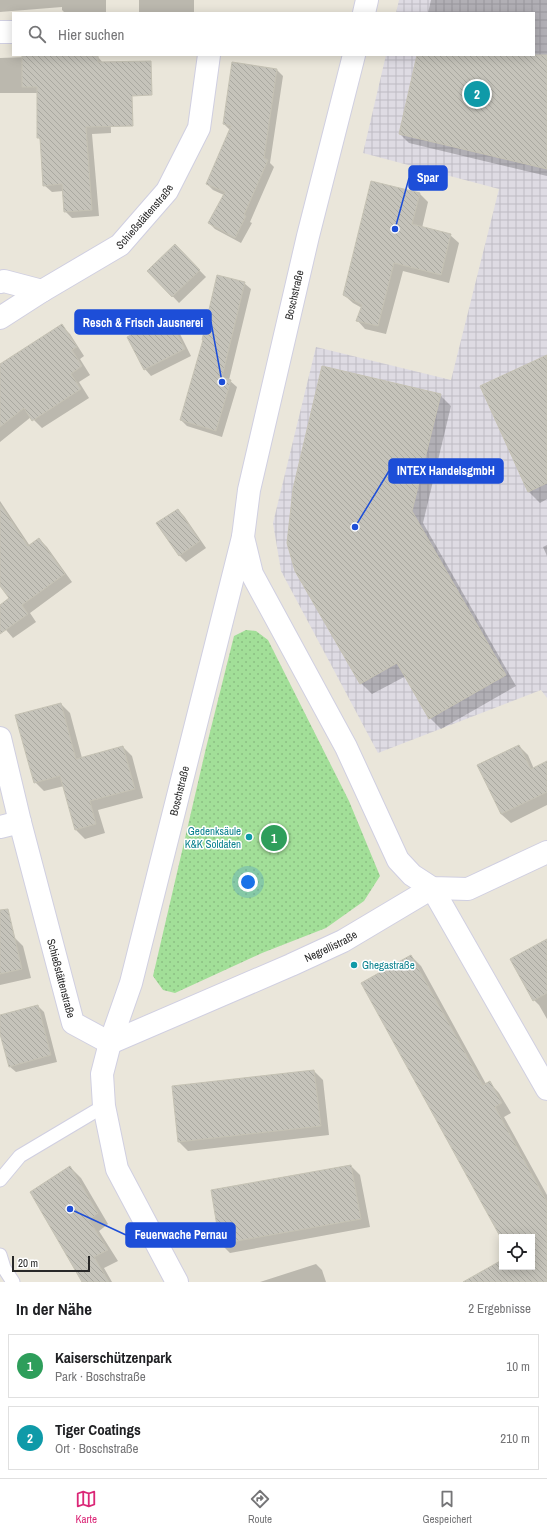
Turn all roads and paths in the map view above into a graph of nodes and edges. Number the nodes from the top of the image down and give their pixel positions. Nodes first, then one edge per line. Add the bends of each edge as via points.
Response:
1 (367, 0) edge
2 (364, 12) edge
3 (0, 32) edge
4 (12, 32) edge
5 (209, 56) edge
6 (354, 56) edge
7 (0, 282) edge
8 (42, 291) junction
9 (0, 318) edge
10 (243, 537) junction
11 (0, 738) edge
12 (10, 825) edge
13 (547, 852) edge
14 (432, 888) junction
15 (110, 1044) junction
16 (547, 1089) edge
17 (104, 1106) junction
18 (0, 1180) edge
19 (0, 1255) edge
20 (13, 1282) edge
21 (176, 1282) edge

1 - 2 street
3 - 4 street
5 - 8 street, Schießstättenstraße via 199,128 167,191 120,245
6 - 10 street, Boschstraße via 310,228 253,475
7 - 8 street
8 - 9 street, Schießstättenstraße
10 - 14 street, Boschstraße via 252,574 346,747 398,860 412,875
10 - 15 street, Boschstraße via 130,983
11 - 12 street, Schießstättenstraße
12 - 15 street, Schießstättenstraße via 73,1023
13 - 14 street via 468,889
14 - 15 street, Negrellistraße via 343,941
14 - 16 street
15 - 17 street via 102,1074
17 - 18 lane via 20,1156
17 - 21 street via 117,1169
19 - 20 lane via 4,1268

